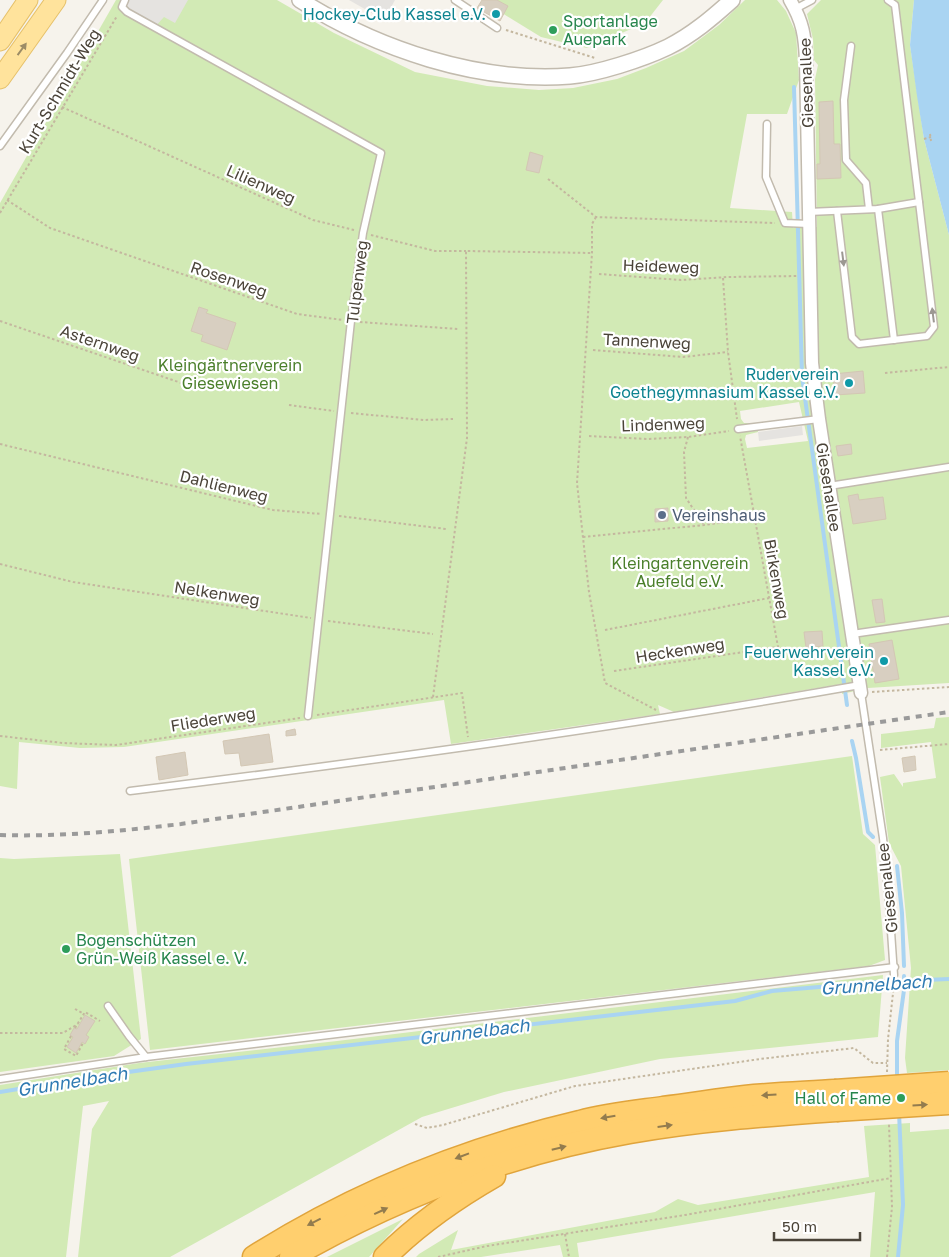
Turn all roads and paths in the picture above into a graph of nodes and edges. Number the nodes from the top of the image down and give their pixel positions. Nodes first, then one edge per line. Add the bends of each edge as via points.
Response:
1 (28, 0) edge
2 (56, 0) edge
3 (103, 0) edge
4 (125, 0) edge
5 (300, 0) edge
6 (455, 0) edge
7 (732, 0) edge
8 (812, 0) edge
9 (888, 0) edge
10 (792, 4) edge
11 (122, 7) junction
12 (498, 28) joint
13 (0, 41) edge
14 (851, 46) dead end
15 (597, 58) dead end
16 (0, 79) edge
17 (62, 107) junction
18 (767, 124) dead end
19 (930, 134) dead end
20 (931, 137) junction
21 (924, 139) dead end
22 (931, 141) dead end
23 (0, 146) edge
24 (548, 179) dead end
25 (7, 200) junction
26 (919, 202) junction
27 (878, 208) junction
28 (869, 209) junction
29 (837, 211) junction
30 (0, 213) edge
31 (596, 217) junction
32 (806, 220) junction
33 (789, 223) junction
34 (363, 233) junction
35 (466, 251) junction
36 (592, 253) junction
37 (599, 274) dead end
38 (796, 276) dead end
39 (723, 278) junction
40 (0, 321) edge
41 (351, 321) junction
42 (458, 329) dead end
43 (894, 340) junction
44 (593, 350) dead end
45 (728, 352) junction
46 (949, 367) edge
47 (885, 373) dead end
48 (193, 387) dead end
49 (289, 405) dead end
50 (342, 412) junction
51 (453, 419) dead end
52 (812, 420) junction
53 (738, 429) junction
54 (589, 436) dead end
55 (688, 437) junction
56 (0, 444) edge
57 (949, 467) edge
58 (829, 486) junction
59 (330, 515) junction
60 (755, 518) junction
61 (704, 525) junction
62 (446, 529) dead end
63 (583, 537) junction
64 (0, 564) edge
65 (769, 598) junction
66 (319, 620) junction
67 (949, 620) edge
68 (605, 630) dead end
69 (432, 634) dead end
70 (852, 634) junction
71 (778, 646) joint
72 (614, 672) dead end
73 (949, 687) edge
74 (857, 688) junction
75 (433, 697) junction
76 (308, 716) junction
77 (658, 719) junction
78 (0, 736) edge
79 (949, 744) edge
80 (469, 746) junction
81 (870, 751) junction
82 (130, 791) dead end
83 (895, 967) junction
84 (894, 974) dead end
85 (894, 984) dead end
86 (108, 1006) dead end
87 (75, 1009) dead end
88 (84, 1014) junction
89 (100, 1020) dead end
90 (78, 1024) junction
91 (75, 1028) dead end
92 (0, 1033) edge
93 (63, 1033) junction
94 (84, 1043) dead end
95 (146, 1057) junction
96 (887, 1063) junction
97 (887, 1072) dead end
98 (0, 1079) edge
99 (949, 1083) edge
100 (836, 1100) junction
101 (949, 1103) edge
102 (889, 1122) dead end
103 (415, 1124) dead end
104 (535, 1154) junction
105 (891, 1178) junction
106 (565, 1234) junction
107 (254, 1257) edge
108 (291, 1257) edge
109 (385, 1257) edge
110 (438, 1257) edge
111 (569, 1257) edge
112 (888, 1257) edge

1 - 13 main road
16 -> 2 main road
3 - 23 lane
4 - 11 lane
5 - 7 street via 391,46 448,64 529,76 571,76 622,65 668,47 705,24
6 - 12 lane
8 - 10 lane
9 - 26 lane via 895,5
10 - 32 street, Giesenallee via 804,31 806,61
11 - 17 path, Kurt-Schmidt-Weg
11 - 34 lane, Tulpenweg via 140,20 382,153
12 - 15 path
14 - 28 lane via 844,100 846,160 866,183
17 - 25 path, Kurt-Schmidt-Weg
17 - 34 path, Lilienweg via 313,220
18 - 33 lane via 766,176
19 - 20 path
20 - 21 path
20 - 22 path
24 - 31 path
25 - 30 path, Kurt-Schmidt-Weg
25 - 41 path, Rosenweg via 50,228 297,314
26 - 27 lane
43 -> 26 lane via 927,336 934,327
27 - 28 lane
27 - 43 lane
28 - 29 lane
29 - 32 lane
29 -> 43 lane via 852,337 859,344
31 - 33 path
31 - 36 path via 592,224
32 - 33 lane
32 - 52 street, Giesenallee
34 - 35 path, Lilienweg via 435,251
34 - 41 lane, Tulpenweg
35 - 36 path, Lilienweg
35 - 75 path via 467,438
36 - 63 path via 577,483
37 - 39 path, Heideweg via 681,280
38 - 39 path, Heideweg
39 - 45 path, Birkenweg
40 - 48 path, Asternweg
41 - 42 path, Rosenweg
41 - 50 lane, Tulpenweg
44 - 45 path, Tannenweg via 683,357
45 - 53 path, Birkenweg
46 - 47 path
49 - 50 path
50 - 51 path via 424,420
50 - 59 lane, Tulpenweg
52 - 53 lane
52 - 58 street, Giesenallee
53 - 55 path, Lindenweg
53 - 60 path, Birkenweg
54 - 55 path, Lindenweg
55 - 61 path via 684,452 686,498
56 - 59 path, Dahlienweg via 273,510
57 - 58 lane
58 - 70 street, Giesenallee
59 - 62 path, Dahlienweg
59 - 66 lane, Tulpenweg
60 - 61 path
60 - 65 path, Birkenweg
61 - 63 path
63 - 77 path via 605,683 656,710
64 - 66 path, Nelkenweg via 74,582
65 - 68 path
65 - 71 path, Birkenweg
66 - 69 path, Nelkenweg
66 - 76 lane, Tulpenweg
67 - 70 lane
70 - 74 street, Giesenallee
71 - 72 path, Heckenweg
73 - 74 path
74 - 77 lane via 840,688
74 - 81 lane, Giesenallee
75 - 76 path, Fliederweg
75 - 80 path, Fliederweg via 462,693
76 - 78 path, Fliederweg via 116,745
77 - 80 lane
79 - 81 path
80 - 82 lane
81 - 83 lane, Giesenallee via 883,838
83 - 84 lane, Giesenallee
83 - 95 lane
85 - 96 path
86 - 95 lane
87 - 88 path
88 - 89 path
88 - 90 path
90 - 91 path
90 - 93 path
92 - 93 path
93 - 94 path via 71,1037 64,1048 76,1056
95 - 98 lane
96 - 97 path
96 - 103 path via 873,1063 854,1048 760,1058 575,1086 443,1125 427,1128
99 - 100 highway, bridge
100 -> 101 highway, bridge
104 -> 100 highway via 655,1128
100 -> 107 highway via 745,1097 581,1121 472,1152 379,1189 295,1231
102 - 105 path
108 -> 104 highway via 417,1194 465,1175
104 - 109 highway via 446,1205
105 - 106 path
105 - 112 path
106 - 110 path
106 - 111 path

